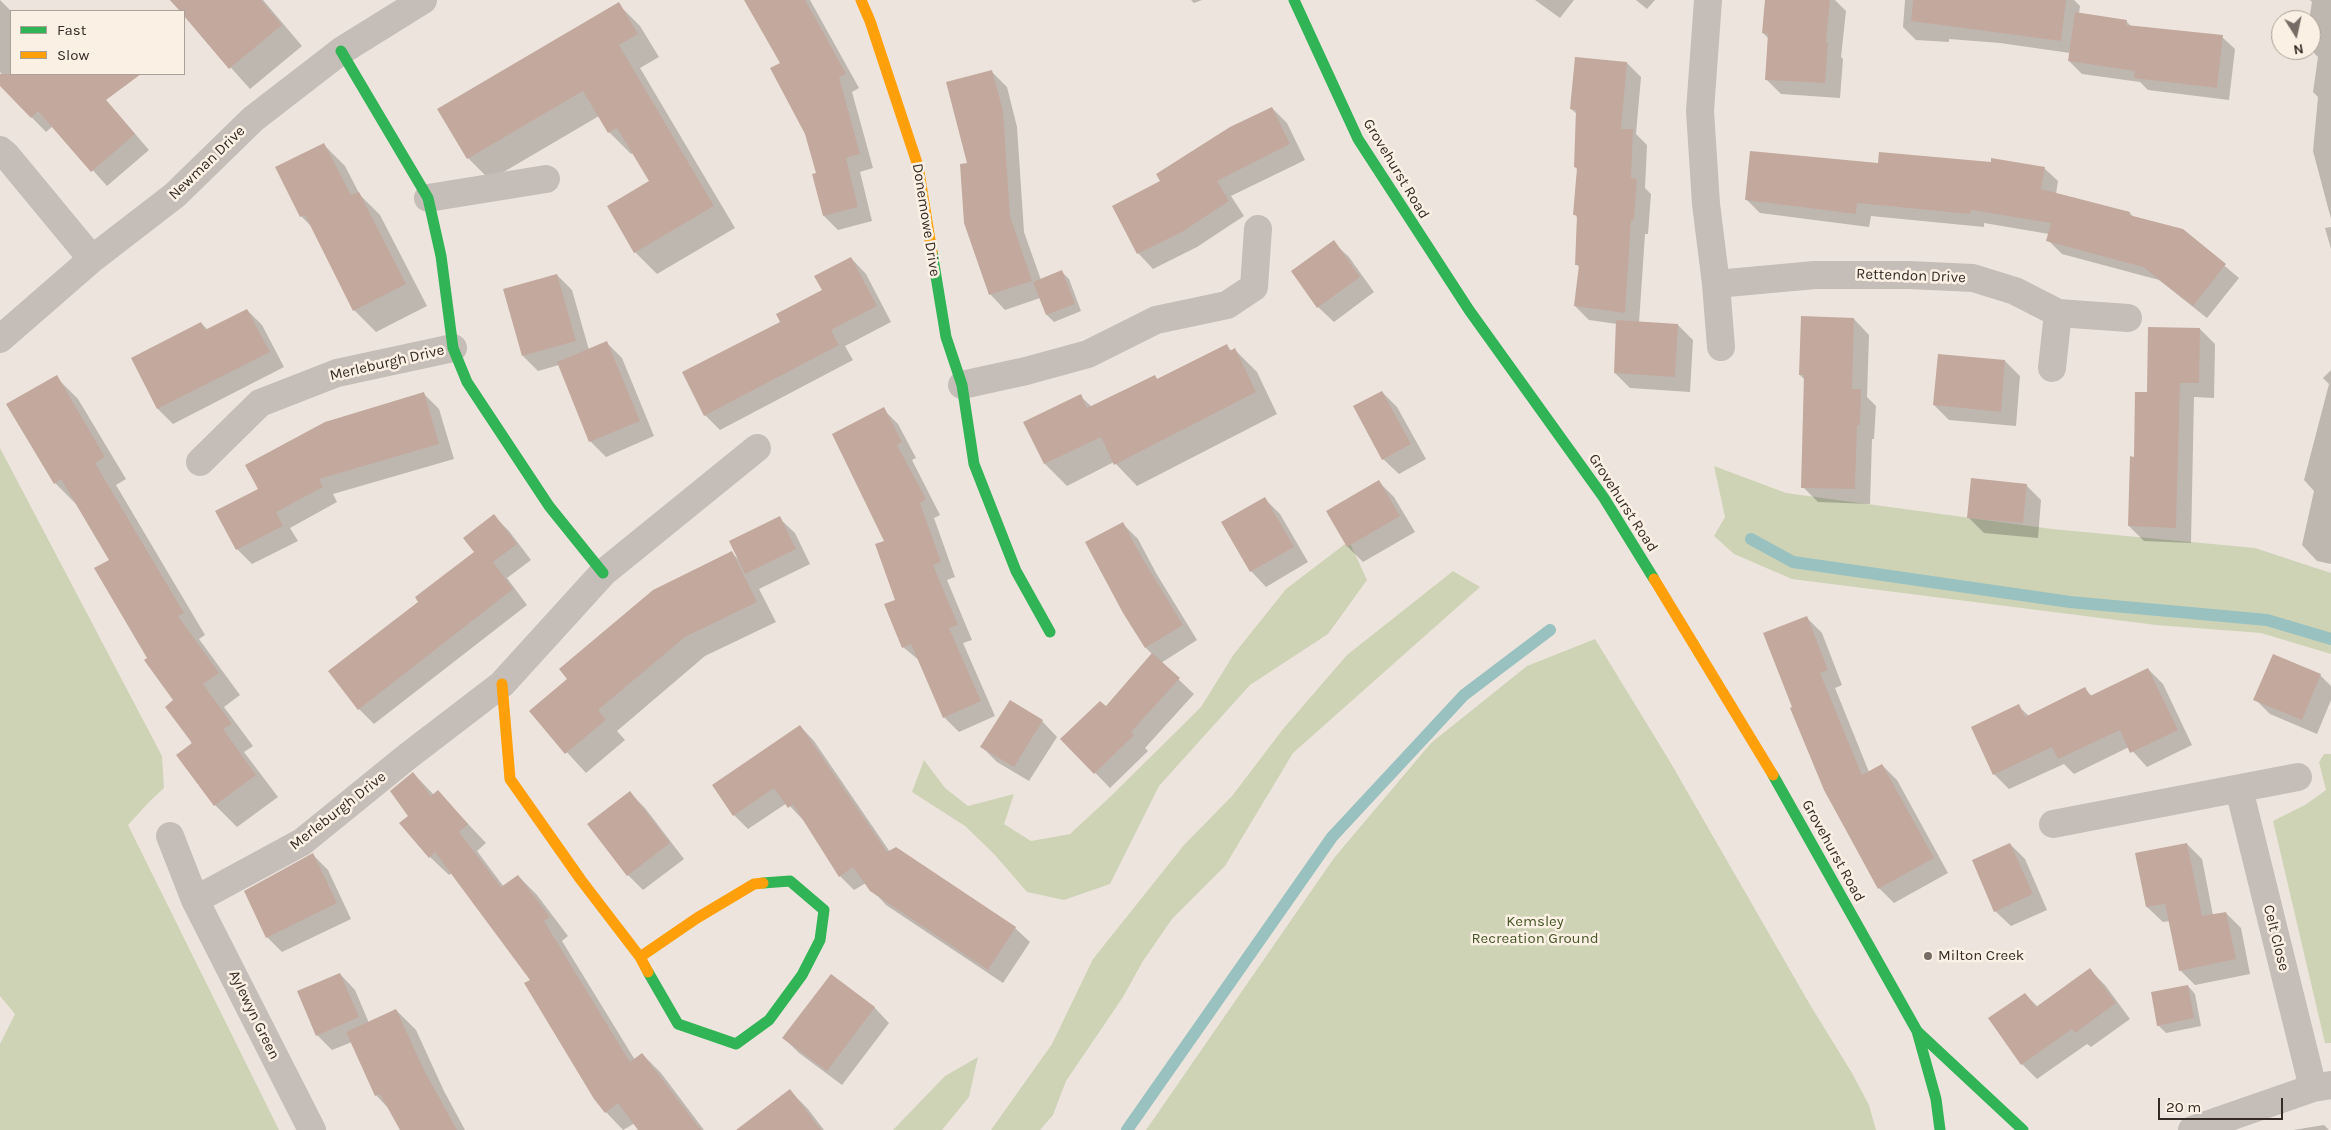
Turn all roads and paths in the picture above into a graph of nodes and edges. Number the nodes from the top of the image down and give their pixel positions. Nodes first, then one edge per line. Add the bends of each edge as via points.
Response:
1 (423, 0) edge
2 (862, 0) edge
3 (1294, 0) edge
4 (1708, 0) edge
5 (341, 51) junction
6 (0, 150) edge
7 (546, 179) dead end
8 (428, 198) junction
9 (1258, 229) dead end
10 (92, 259) junction
11 (1716, 284) junction
12 (2058, 313) junction
13 (2128, 318) dead end
14 (0, 339) edge
15 (1721, 347) dead end
16 (453, 348) junction
17 (2052, 368) dead end
18 (962, 385) junction
19 (757, 448) dead end
20 (200, 462) dead end
21 (603, 573) junction
22 (1050, 632) dead end
23 (502, 684) junction
24 (2298, 777) dead end
25 (2239, 788) junction
26 (2053, 824) dead end
27 (170, 836) dead end
28 (195, 900) junction
29 (640, 957) junction
30 (1917, 1031) junction
31 (2322, 1087) edge
32 (2240, 1112) junction
33 (312, 1130) edge
34 (1940, 1130) edge
35 (2023, 1130) edge
36 (2192, 1130) edge
37 (2217, 1130) edge

1 - 5 street, Newman Drive
2 - 18 street, Donemowe Drive via 918,166 946,337
3 - 30 street, Grovehurst Road via 1358,139 1469,310 1604,498 1758,748
4 - 11 street via 1700,111 1706,204
5 - 8 street, Merleburgh Drive
5 - 10 street, Newman Drive via 253,119 175,195
6 - 10 street
7 - 8 street
8 - 16 street, Merleburgh Drive via 441,256
9 - 18 street via 1254,287 1227,305 1156,320 1088,354 1026,372
10 - 14 street, Newman Drive
11 - 12 street, Rettendon Drive via 1815,274 1973,278 2015,291
11 - 15 street
12 - 13 street, Rettendon Drive
12 - 17 street
16 - 20 street, Merleburgh Drive via 336,373 260,403
16 - 21 street, Merleburgh Drive via 467,382 500,435 549,506
18 - 22 street, Donemowe Drive via 974,464 1016,571
19 - 21 street, Merleburgh Drive
21 - 23 street, Merleburgh Drive
23 - 28 street, Merleburgh Drive via 302,842
23 - 29 street via 510,779
24 - 25 street
25 - 26 street
25 - 31 street, Celt Close
27 - 28 street
28 - 33 street, Aylewyn Green
29 - 29 street via 678,1024 736,1044 769,1020 802,975 820,940 824,910 790,881 754,884
30 - 34 street, Grovehurst Road via 1936,1099
30 - 35 street, Grovehurst Road
31 - 32 street
32 - 36 street
32 - 37 street

